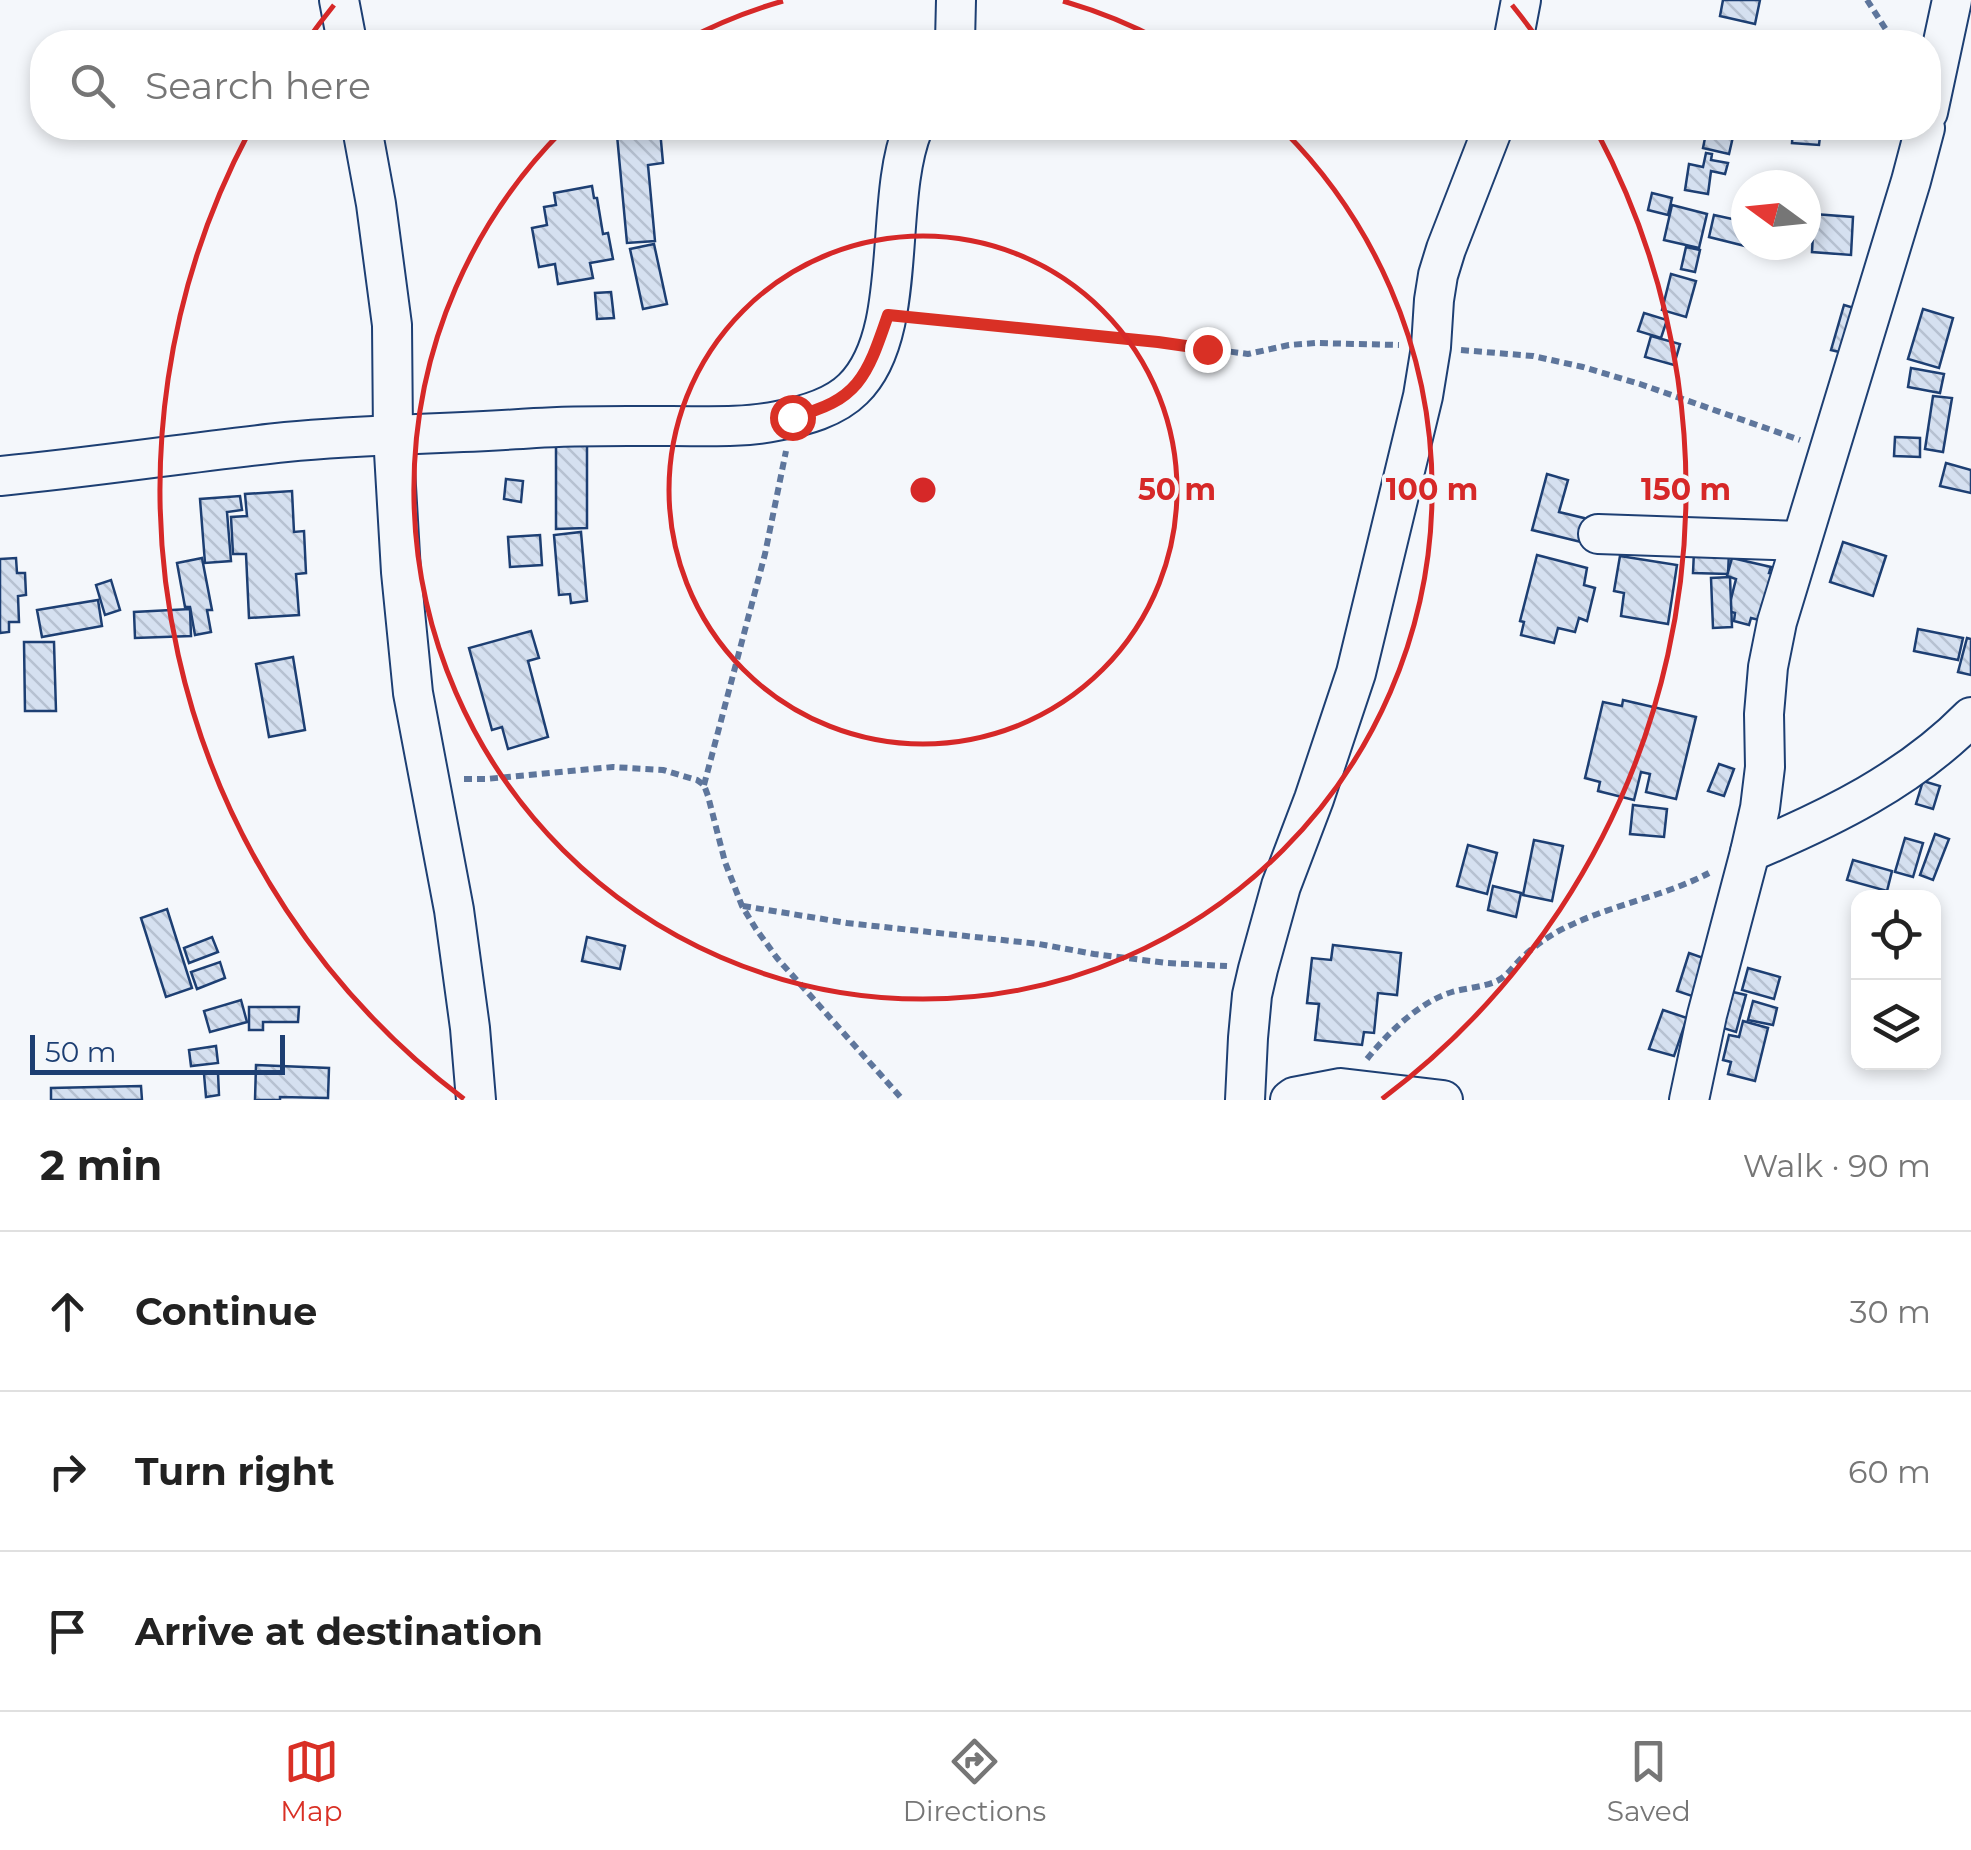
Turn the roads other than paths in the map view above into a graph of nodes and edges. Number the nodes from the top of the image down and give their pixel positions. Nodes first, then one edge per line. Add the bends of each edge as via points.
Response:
1 (338, 0) edge
2 (956, 0) edge
3 (1521, 0) edge
4 (1952, 0) edge
5 (344, 30) edge
6 (955, 30) edge
7 (1515, 30) edge
8 (1955, 78) edge
9 (364, 140) edge
10 (907, 140) edge
11 (1488, 140) edge
12 (1921, 140) edge
13 (394, 435) junction
14 (0, 476) edge
15 (1598, 534) dead end
16 (1800, 541) junction
17 (1971, 717) edge
18 (1750, 852) junction
19 (476, 1100) edge
20 (1245, 1100) edge
21 (1290, 1100) edge
22 (1443, 1100) edge
23 (1689, 1100) edge

1 - 5 street
2 - 6 street
3 - 7 street
4 - 8 street
9 - 13 street via 392,325
10 - 13 street via 888,315 871,364 834,404 740,426
11 - 20 street via 1438,275 1412,444 1356,674 1258,969
12 - 16 street
13 - 14 street
13 - 19 street via 414,693 456,924
15 - 16 street
16 - 18 street via 1768,667 1765,767
17 - 18 street via 1875,792
18 - 23 street
21 - 22 street via 1341,1088

